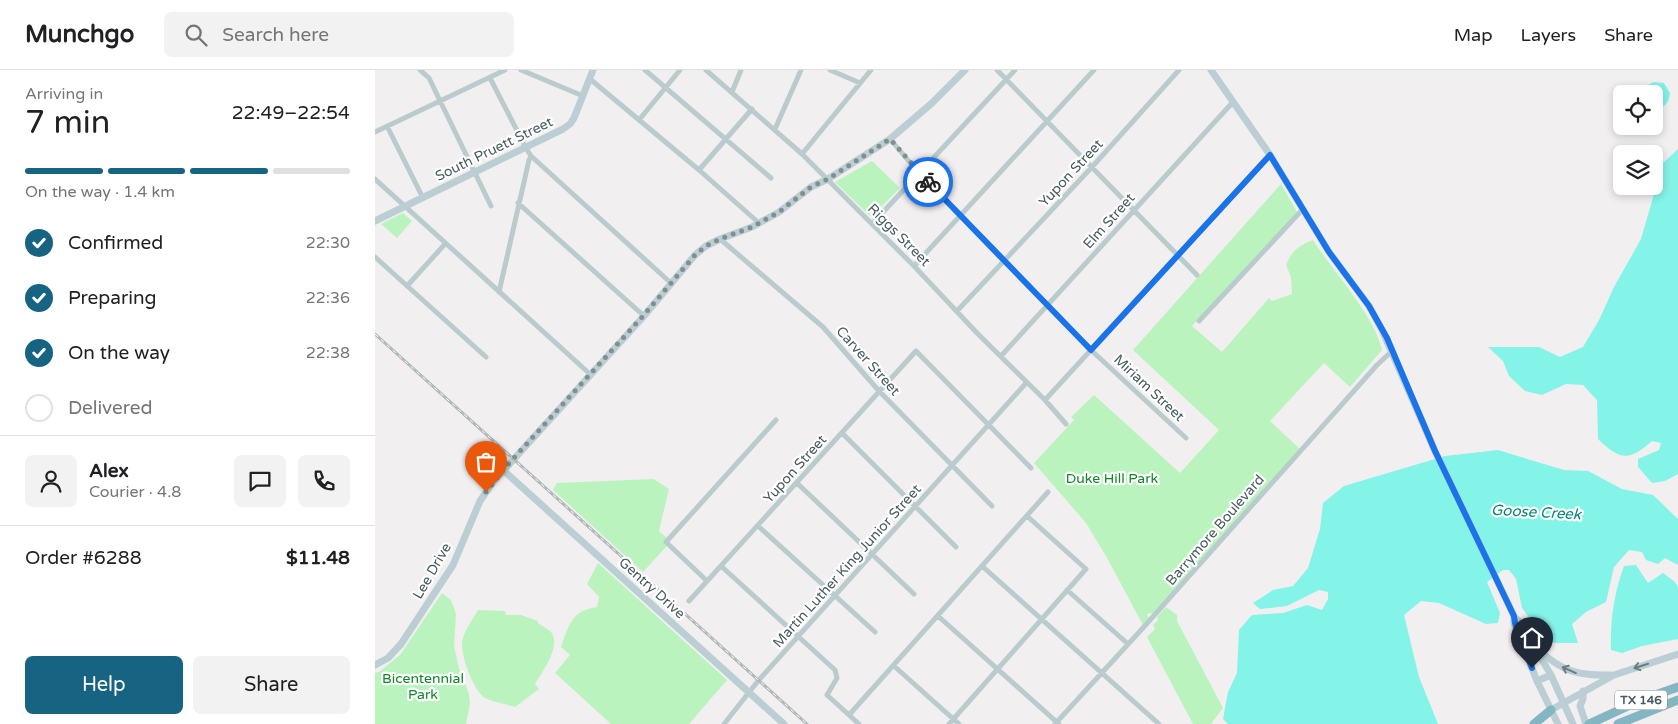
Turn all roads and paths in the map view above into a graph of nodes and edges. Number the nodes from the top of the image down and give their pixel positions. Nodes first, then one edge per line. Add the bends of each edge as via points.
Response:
1 (419, 70) edge
2 (505, 70) edge
3 (521, 70) edge
4 (593, 70) edge
5 (645, 70) edge
6 (680, 70) edge
7 (706, 70) edge
8 (741, 70) edge
9 (801, 70) edge
10 (830, 70) edge
11 (871, 70) edge
12 (965, 70) edge
13 (997, 70) edge
14 (1015, 70) edge
15 (1094, 70) edge
16 (1179, 70) edge
17 (1211, 70) edge
18 (491, 78) junction
19 (1007, 79) junction
20 (590, 80) junction
21 (861, 83) junction
22 (665, 88) junction
23 (732, 92) junction
24 (583, 96) junction
25 (439, 100) junction
26 (1233, 102) junction
27 (752, 109) junction
28 (639, 120) junction
29 (1048, 122) junction
30 (387, 126) junction
31 (775, 129) junction
32 (375, 132) edge
33 (727, 139) junction
34 (890, 139) junction
35 (526, 148) junction
36 (803, 154) junction
37 (1270, 155) junction
38 (531, 156) junction
39 (1092, 167) junction
40 (699, 170) junction
41 (475, 172) junction
42 (919, 173) junction
43 (771, 178) dead end
44 (375, 179) edge
45 (828, 179) junction
46 (423, 198) junction
47 (518, 203) junction
48 (406, 206) junction
49 (491, 206) dead end
50 (1303, 209) junction
51 (1134, 210) junction
52 (960, 215) junction
53 (375, 221) edge
54 (759, 223) junction
55 (872, 224) junction
56 (720, 239) junction
57 (445, 244) junction
58 (1177, 256) junction
59 (375, 257) edge
60 (1005, 260) junction
61 (914, 266) junction
62 (1197, 276) dead end
63 (672, 284) junction
64 (407, 286) junction
65 (499, 292) junction
66 (1048, 305) junction
67 (957, 311) junction
68 (643, 316) junction
69 (1199, 321) dead end
70 (1091, 350) junction
71 (1392, 351) junction
72 (1001, 356) junction
73 (486, 357) dead end
74 (591, 375) junction
75 (1027, 382) junction
76 (879, 391) junction
77 (1045, 400) junction
78 (776, 420) dead end
79 (989, 424) junction
80 (1066, 424) dead end
81 (841, 434) junction
82 (1186, 438) dead end
83 (952, 465) junction
84 (1031, 468) dead end
85 (503, 470) junction
86 (797, 483) junction
87 (1048, 492) dead end
88 (992, 506) dead end
89 (915, 507) junction
90 (1027, 516) junction
91 (758, 526) junction
92 (956, 547) dead end
93 (872, 556) junction
94 (721, 566) junction
95 (983, 566) junction
96 (707, 581) junction
97 (1067, 590) junction
98 (914, 594) dead end
99 (835, 596) junction
100 (689, 601) dead end
101 (938, 616) junction
102 (1514, 616) junction
103 (1042, 618) junction
104 (875, 632) dead end
105 (798, 636) junction
106 (1128, 644) junction
107 (1533, 644) junction
108 (1678, 654) edge
109 (375, 665) edge
110 (894, 666) junction
111 (998, 669) junction
112 (1102, 673) junction
113 (1551, 675) junction
114 (1614, 675) junction
115 (1537, 681) junction
116 (1678, 687) edge
117 (1583, 691) junction
118 (749, 692) junction
119 (1678, 700) edge
120 (1564, 702) junction
121 (1551, 710) junction
122 (849, 715) junction
123 (954, 719) junction
124 (1057, 723) edge
125 (725, 724) edge
126 (784, 724) edge
127 (859, 724) edge
128 (949, 724) edge
129 (959, 724) edge
130 (1159, 724) edge
131 (1534, 724) edge
132 (1558, 724) edge
133 (1573, 724) edge
134 (1586, 724) edge
135 (1589, 724) edge
136 (1618, 724) edge

1 - 25 street via 429,78
2 - 18 street
3 - 24 street
4 - 20 main road, South Pruett Street
5 - 22 street
6 - 22 street
7 - 23 street, Riggs Street
8 - 23 street
9 - 31 street
10 - 21 street
11 - 21 street
12 - 34 main road, Lee Drive
13 - 19 street
14 - 19 street
15 - 29 street
16 - 39 street, Yupon Street
17 - 26 main road
18 - 25 street
18 - 35 street
19 - 29 street
19 - 42 street
20 - 24 main road, South Pruett Street
20 - 28 street
21 - 36 street
22 - 28 street
22 - 33 street
23 - 27 street, Riggs Street
24 - 35 main road, South Pruett Street via 570,124
25 - 30 street
25 - 41 street
26 - 37 main road
26 - 51 street, Elm Street
27 - 31 street, Riggs Street
27 - 33 street
28 - 40 street
29 - 39 street
29 - 52 street
30 - 32 street
30 - 46 street
31 - 36 street, Riggs Street
33 - 40 street
33 - 43 street
34 - 42 street, Miriam Street
34 - 45 main road, Lee Drive
35 - 38 street
35 - 41 main road, South Pruett Street
36 - 45 street, Riggs Street
37 - 50 main road
37 - 58 street
38 - 47 street
38 - 63 street
39 - 51 street
39 - 60 street, Yupon Street
40 - 54 street
41 - 46 main road, South Pruett Street
41 - 49 street
42 - 52 street, Miriam Street
42 - 55 street
44 - 48 street
45 - 54 main road, Lee Drive
45 - 55 street, Riggs Street
46 - 48 main road, South Pruett Street
47 - 65 street
47 - 68 street
48 - 53 main road, South Pruett Street
48 - 57 street
50 - 69 street
50 - 71 main road via 1329,252 1369,306
51 - 58 street
51 - 66 street, Elm Street
52 - 60 street, Miriam Street
52 - 61 street
54 - 56 main road, Lee Drive
55 - 61 street, Riggs Street
56 - 63 main road, Lee Drive via 695,255
56 - 76 street, Carver Street via 823,327
57 - 64 street
57 - 65 street
58 - 62 street
58 - 70 street
59 - 64 street
60 - 66 street, Miriam Street
60 - 67 street, Yupon Street
61 - 67 street, Riggs Street
63 - 68 main road, Lee Drive
64 - 73 street
65 - 74 street
66 - 70 street, Miriam Street
66 - 72 street, Elm Street
67 - 72 street, Riggs Street
68 - 74 main road, Lee Drive
70 - 77 street
70 - 82 street, Miriam Street
71 - 102 main road via 1435,451
71 - 106 street, Barrymore Boulevard
72 - 75 street, Riggs Street
74 - 85 main road, Lee Drive
75 - 77 street, Riggs Street
75 - 79 street, Martin Luther King Junior Street
76 - 79 street, Yupon Street via 916,351
76 - 81 street, Yupon Street
76 - 83 street, Carver Street
77 - 80 street, Riggs Street
78 - 96 street via 666,542
79 - 83 street, Martin Luther King Junior Street
79 - 84 street
81 - 86 street, Yupon Street
81 - 89 street
83 - 88 street, Carver Street
83 - 89 street, Martin Luther King Junior Street
85 - 109 main road, Lee Drive via 480,501 453,565 425,609 401,644 388,658
85 - 118 main road, Gentry Drive
86 - 91 street, Yupon Street
86 - 93 street
87 - 90 street
89 - 92 street
89 - 93 street, Martin Luther King Junior Street
90 - 95 street
90 - 97 street via 1086,569
91 - 94 street, Yupon Street
91 - 99 street
93 - 98 street
93 - 99 street, Martin Luther King Junior Street
94 - 96 street, Yupon Street
94 - 105 street
95 - 101 street
95 - 103 street
96 - 100 street, Yupon Street
97 - 103 street
97 - 106 street
99 - 104 street
99 - 105 street, Martin Luther King Junior Street
101 - 110 street
101 - 111 street
102 - 107 main road
102 - 115 main road
103 - 111 street
103 - 112 street
105 - 118 street, Martin Luther King Junior Street
105 - 122 street via 837,673 827,695
106 - 112 street, Barrymore Boulevard
107 - 113 main road
114 -> 107 main road via 1579,674 1551,660
108 -> 114 main road
110 - 122 street
110 - 123 street
111 - 123 street
111 - 124 street
112 - 124 street, Barrymore Boulevard
112 - 130 street
113 - 115 main road
113 - 120 main road
114 - 117 main road
115 - 121 main road
116 - 135 highway, TX 146
117 - 120 main road
117 - 134 main road via 1580,706
118 - 125 street, Martin Luther King Junior Street
118 - 126 main road, Gentry Drive
119 - 136 highway, TX 146
120 - 121 main road
120 - 133 main road
121 - 131 highway
121 - 132 main road
122 - 127 street
123 - 128 street
123 - 129 street

